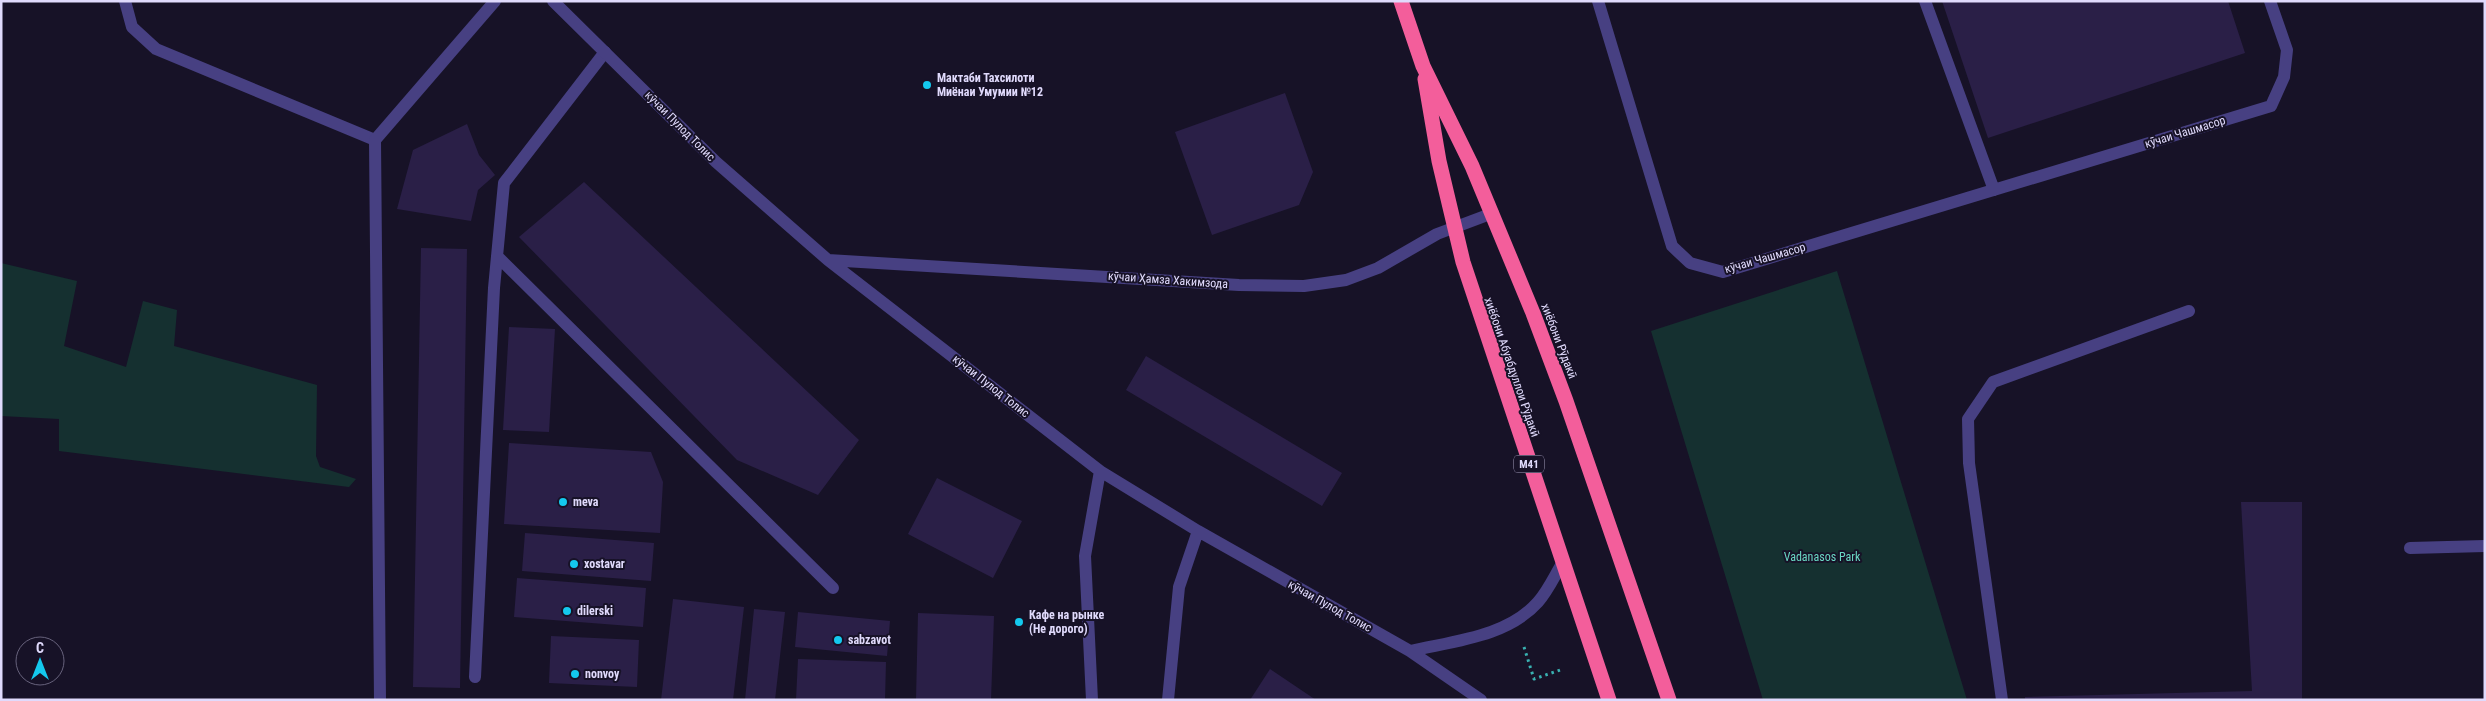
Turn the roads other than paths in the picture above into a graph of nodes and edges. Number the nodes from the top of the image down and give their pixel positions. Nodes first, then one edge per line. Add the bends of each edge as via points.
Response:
1 (125, 1) edge
2 (495, 1) edge
3 (553, 1) edge
4 (1401, 1) edge
5 (1598, 1) edge
6 (1925, 1) edge
7 (2270, 1) edge
8 (605, 52) junction
9 (1423, 66) junction
10 (374, 140) junction
11 (1994, 190) junction
12 (1493, 213) junction
13 (1454, 227) junction
14 (497, 256) junction
15 (828, 260) junction
16 (2189, 311) dead end
17 (1100, 471) junction
18 (1198, 531) junction
19 (2485, 546) edge
20 (2410, 548) dead end
21 (1563, 562) junction
22 (833, 588) dead end
23 (1410, 651) junction
24 (474, 677) dead end
25 (380, 700) edge
26 (1092, 700) edge
27 (1168, 700) edge
28 (1481, 700) edge
29 (1610, 700) edge
30 (1669, 700) edge
31 (2002, 700) edge

1 - 10 street via 132,27 156,49
2 - 10 street
3 - 8 street, кӯчаи Пулод Толис
4 - 9 highway, хиёбони Рӯдакӣ
5 - 11 street, кӯчаи Чашмасор via 1672,246 1690,263 1723,272
6 - 11 street
7 - 11 street, кӯчаи Чашмасор via 2287,50 2284,77 2271,106
8 - 14 street via 504,182
8 - 15 street, кӯчаи Пулод Толис via 716,162
9 - 12 highway, хиёбони Рӯдакӣ
9 - 13 highway, хиёбони Абуабдуллои Рӯдакӣ / M41
10 - 25 street
12 - 13 street, кӯчаи Ҳамза Хакимзода
12 - 30 highway, хиёбони Рӯдакӣ via 1566,400
13 - 15 street, кӯчаи Ҳамза Хакимзода via 1378,268 1346,280 1304,286 1239,285
13 - 21 highway, хиёбони Абуабдуллои Рӯдакӣ / M41 via 1474,301
14 - 22 street
14 - 24 street
15 - 17 street, кӯчаи Пулод Толис
16 - 31 street via 1993,382 1968,419 1969,463
17 - 18 street, кӯчаи Пулод Толис
17 - 26 street via 1085,556
18 - 23 street, кӯчаи Пулод Толис
18 - 27 street via 1178,587
19 - 20 street
21 - 23 street via 1539,600 1516,620 1482,634
21 - 29 highway, хиёбони Абуабдуллои Рӯдакӣ / M41
23 - 28 street, кӯчаи Пулод Толис

